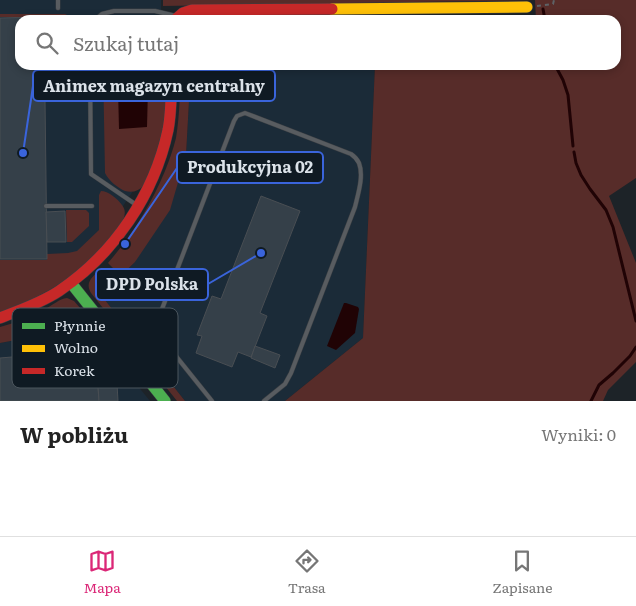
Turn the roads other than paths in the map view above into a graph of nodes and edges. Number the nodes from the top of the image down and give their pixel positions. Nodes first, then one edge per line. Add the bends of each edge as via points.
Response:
1 (58, 0) edge
2 (527, 7) road end
3 (58, 8) dead end
4 (101, 15) edge
5 (170, 15) edge
6 (181, 15) edge
7 (90, 70) edge
8 (172, 70) edge
9 (46, 206) dead end
10 (92, 206) dead end
11 (138, 206) junction
12 (71, 283) junction
13 (25, 308) edge
14 (91, 308) edge
15 (162, 308) edge
16 (12, 314) edge
17 (0, 318) edge
18 (178, 359) edge
19 (155, 388) edge
20 (165, 401) edge
21 (212, 401) edge
22 (264, 401) edge

1 - 3 lane
2 - 6 street via 192,10
4 - 5 lane via 114,11 155,11
7 - 11 lane via 91,174
8 - 11 street via 166,136 156,169
9 - 10 lane
11 - 12 street via 111,246
12 - 13 street
12 - 14 street
15 - 22 lane via 237,116 246,113 351,154 359,162 360,174 354,207 291,373 285,384
16 - 17 street
18 - 21 lane
19 - 20 street

